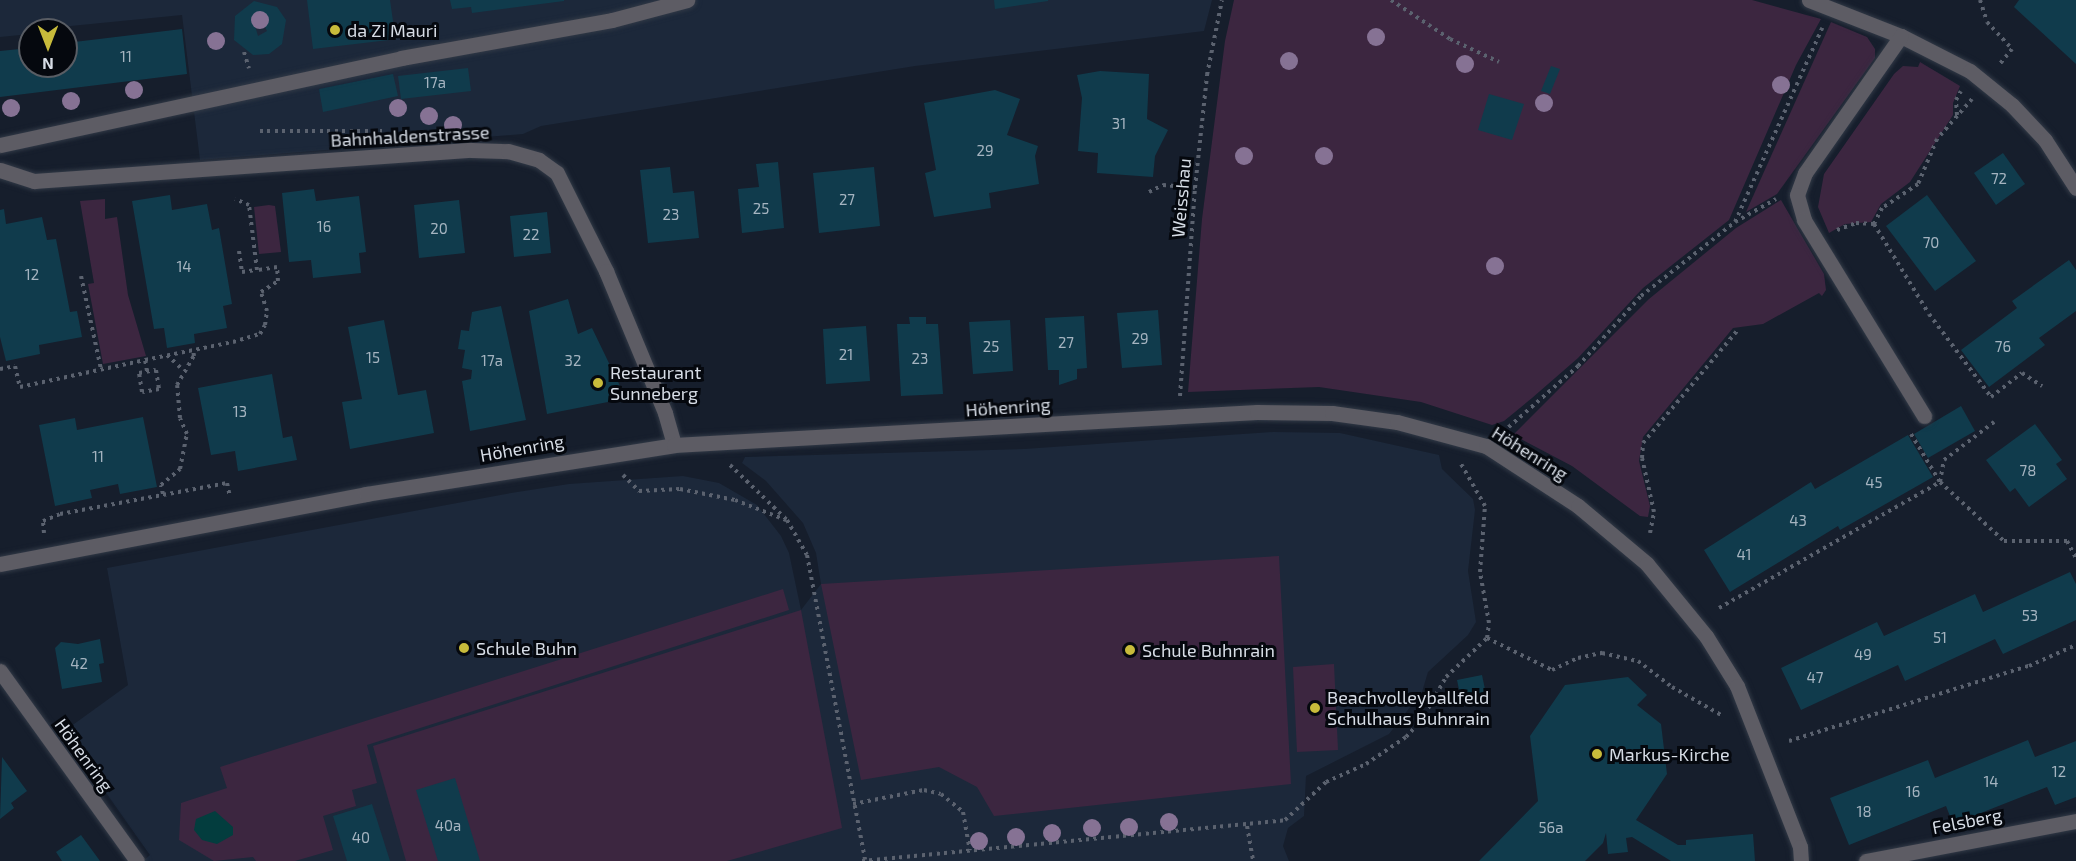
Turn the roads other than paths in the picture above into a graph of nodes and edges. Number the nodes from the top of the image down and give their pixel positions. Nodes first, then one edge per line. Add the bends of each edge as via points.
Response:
1 (687, 0) edge
2 (1809, 0) edge
3 (1901, 36) junction
4 (0, 145) edge
5 (0, 170) edge
6 (2076, 188) edge
7 (1923, 416) dead end
8 (674, 445) junction
9 (0, 564) edge
10 (0, 671) edge
11 (2076, 821) edge
12 (137, 861) edge
13 (1801, 861) edge
14 (1866, 861) edge

1 - 4 street via 612,20 401,58
2 - 3 street
3 - 6 street via 1970,71 2012,105 2045,140
3 - 7 street via 1805,173 1797,195 1804,220
5 - 8 street, Bahnhaldenstrasse via 34,181 471,150 508,151 539,160 557,173 606,271
8 - 9 street, Höhenring via 366,494
8 - 13 street, Höhenring via 1257,412 1332,413 1386,420 1486,446 1613,532 1676,596 1737,686 1800,847
10 - 12 street, Höhenring
11 - 14 street, Felsberg

